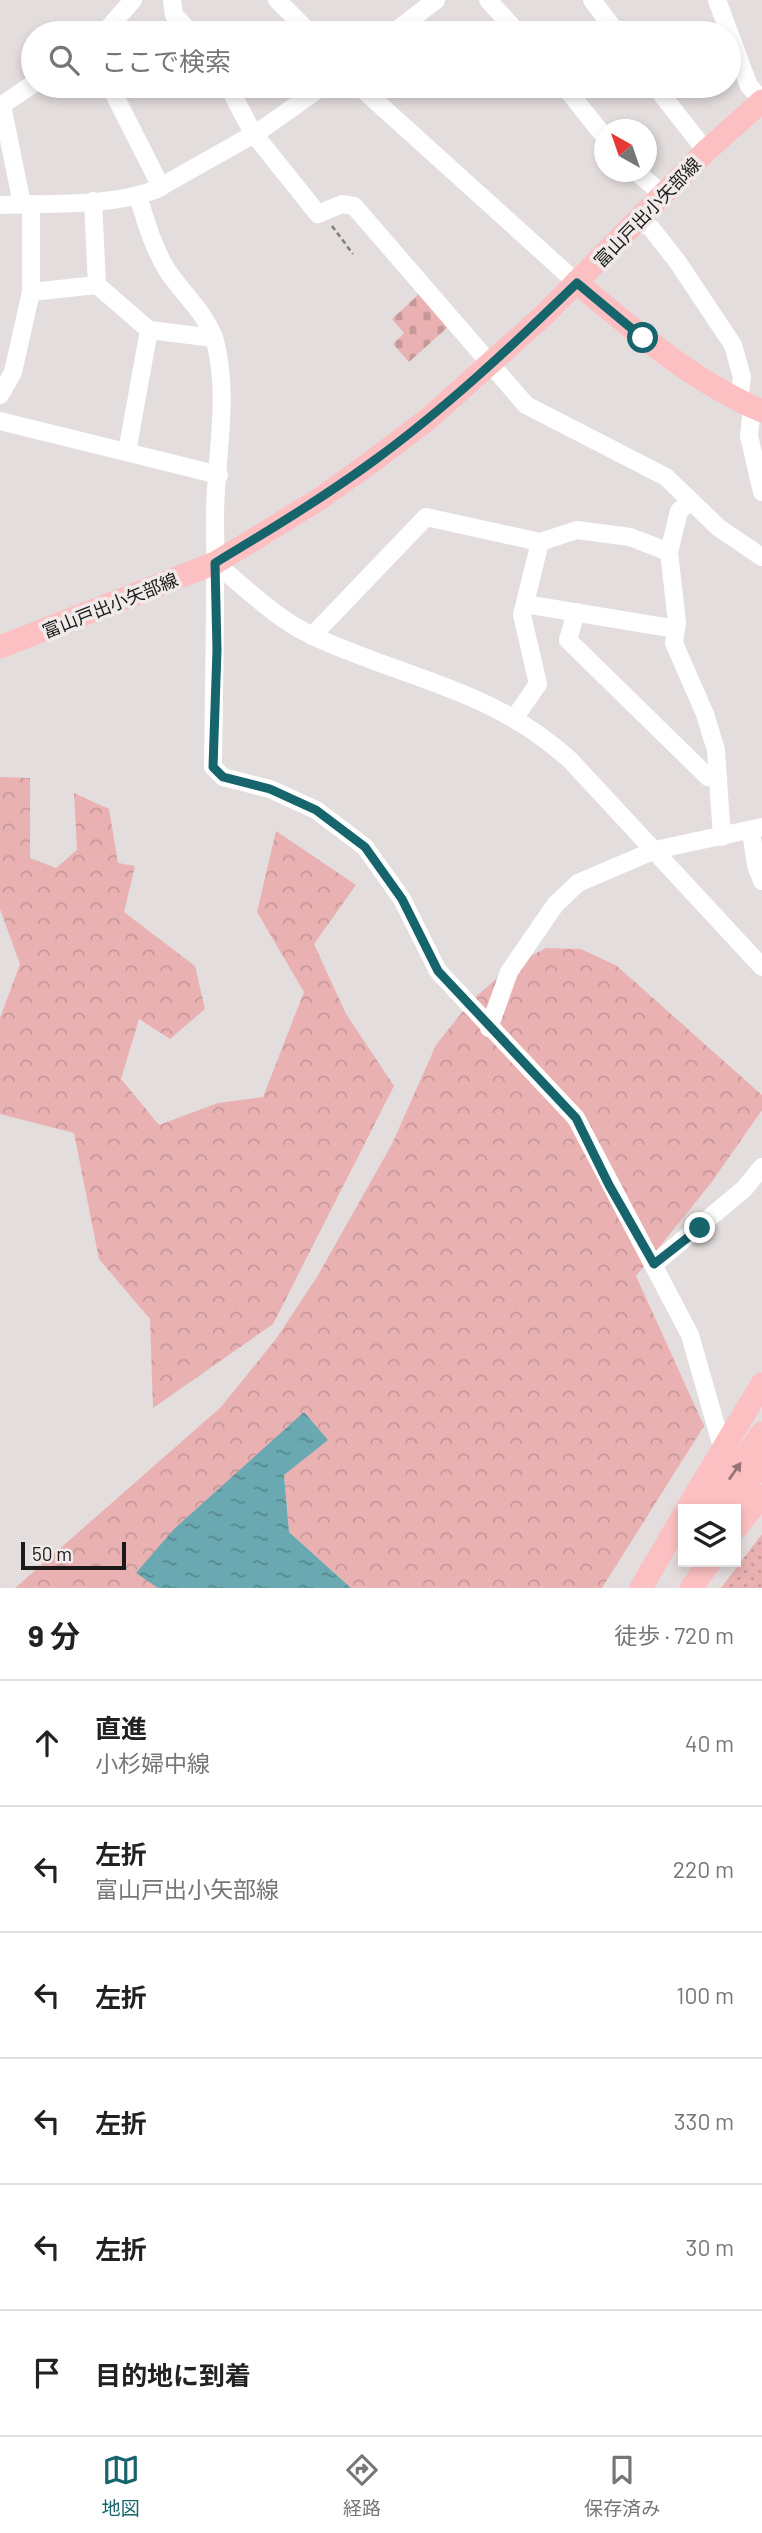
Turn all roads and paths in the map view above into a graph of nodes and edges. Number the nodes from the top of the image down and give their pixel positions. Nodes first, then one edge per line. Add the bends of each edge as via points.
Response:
1 (134, 0) edge
2 (172, 0) edge
3 (277, 0) edge
4 (488, 0) edge
5 (592, 0) edge
6 (716, 0) edge
7 (425, 3) edge
8 (115, 21) edge
9 (180, 21) edge
10 (298, 21) edge
11 (406, 21) edge
12 (507, 21) edge
13 (608, 21) edge
14 (724, 21) edge
15 (741, 65) edge
16 (21, 92) edge
17 (116, 98) edge
18 (234, 98) edge
19 (305, 98) edge
20 (372, 98) edge
21 (574, 98) edge
22 (664, 98) edge
23 (762, 100) edge
24 (1, 104) edge
25 (594, 123) edge
26 (253, 133) junction
27 (706, 151) junction
28 (648, 182) edge
29 (161, 187) junction
30 (663, 195) junction
31 (138, 196) junction
32 (93, 201) junction
33 (27, 204) junction
34 (0, 205) edge
35 (322, 212) junction
36 (638, 221) junction
37 (353, 254) dead end
38 (577, 283) junction
39 (97, 285) junction
40 (31, 292) junction
41 (149, 330) junction
42 (214, 338) junction
43 (489, 364) junction
44 (0, 395) edge
45 (751, 405) edge
46 (0, 421) edge
47 (127, 453) junction
48 (219, 475) junction
49 (762, 492) edge
50 (691, 501) junction
51 (540, 542) junction
52 (669, 552) junction
53 (762, 556) edge
54 (215, 563) junction
55 (525, 604) junction
56 (576, 612) junction
57 (676, 629) junction
58 (312, 636) junction
59 (0, 647) edge
60 (515, 717) junction
61 (718, 779) junction
62 (757, 829) edge
63 (722, 838) junction
64 (655, 850) junction
65 (762, 881) edge
66 (762, 967) edge
67 (489, 1028) junction
68 (762, 1167) edge
69 (654, 1264) junction
70 (762, 1384) edge
71 (762, 1433) edge
72 (722, 1447) junction
73 (762, 1462) edge
74 (762, 1496) edge
75 (690, 1504) edge
76 (712, 1504) edge
77 (733, 1504) edge
78 (741, 1522) edge
79 (678, 1525) edge
80 (678, 1551) edge
81 (689, 1567) edge
82 (706, 1567) edge
83 (641, 1588) edge
84 (652, 1588) edge
85 (674, 1588) edge
86 (691, 1588) edge

1 - 8 street
2 - 9 street
3 - 10 street
4 - 12 street
5 - 13 street
6 - 14 street
7 - 11 street
15 - 23 street via 749,86
16 - 24 street
17 - 29 street
18 - 26 street
19 - 26 street
20 - 38 street
21 - 25 street
22 - 27 street
23 - 27 main road, 富山戸出小矢部線
24 - 33 street
26 - 29 street
26 - 35 street via 318,214
27 - 30 main road, 富山戸出小矢部線
28 - 30 street
29 - 31 street
30 - 36 main road, 富山戸出小矢部線
31 - 32 street
31 - 42 street via 151,239 168,271
32 - 33 street
32 - 39 street
33 - 34 street
33 - 40 street
35 - 37 path
35 - 43 street via 342,204 354,206
36 - 38 main road, 富山戸出小矢部線
36 - 45 street via 651,228 677,261 733,345
38 - 43 main road, 富山戸出小矢部線
38 - 45 main road via 643,338
39 - 40 street
39 - 41 street
40 - 44 street via 13,372
41 - 42 street
41 - 47 street
42 - 48 street via 220,389
43 - 50 street via 526,405 666,477
43 - 54 main road, 富山戸出小矢部線 via 374,460
45 - 49 street via 749,436
46 - 47 street
47 - 48 street
48 - 54 street
50 - 52 street via 679,511
50 - 53 street via 719,528
51 - 52 street via 577,530 630,537
51 - 55 street
51 - 58 street via 426,517
52 - 57 street
54 - 58 street via 279,617
54 - 59 main road, 富山戸出小矢部線
54 - 67 street via 213,767 223,777 270,789 316,810 365,847 402,899 438,971
55 - 56 street
55 - 60 street via 522,615 538,684
56 - 57 street
56 - 61 street via 568,640 708,777
57 - 61 street via 674,643 716,750
58 - 60 street via 472,695
60 - 64 street via 570,760
61 - 63 street
62 - 63 street
62 - 65 street via 755,865
63 - 64 street
64 - 66 street
64 - 67 street via 578,883 555,905 509,972
67 - 69 street via 576,1118
68 - 69 street via 744,1189
69 - 72 street via 690,1335
70 - 72 main road
76 -> 71 main road
72 - 75 main road
73 - 77 main road
74 - 78 main road
79 - 83 main road
80 - 84 main road
81 - 85 main road
82 - 86 main road

